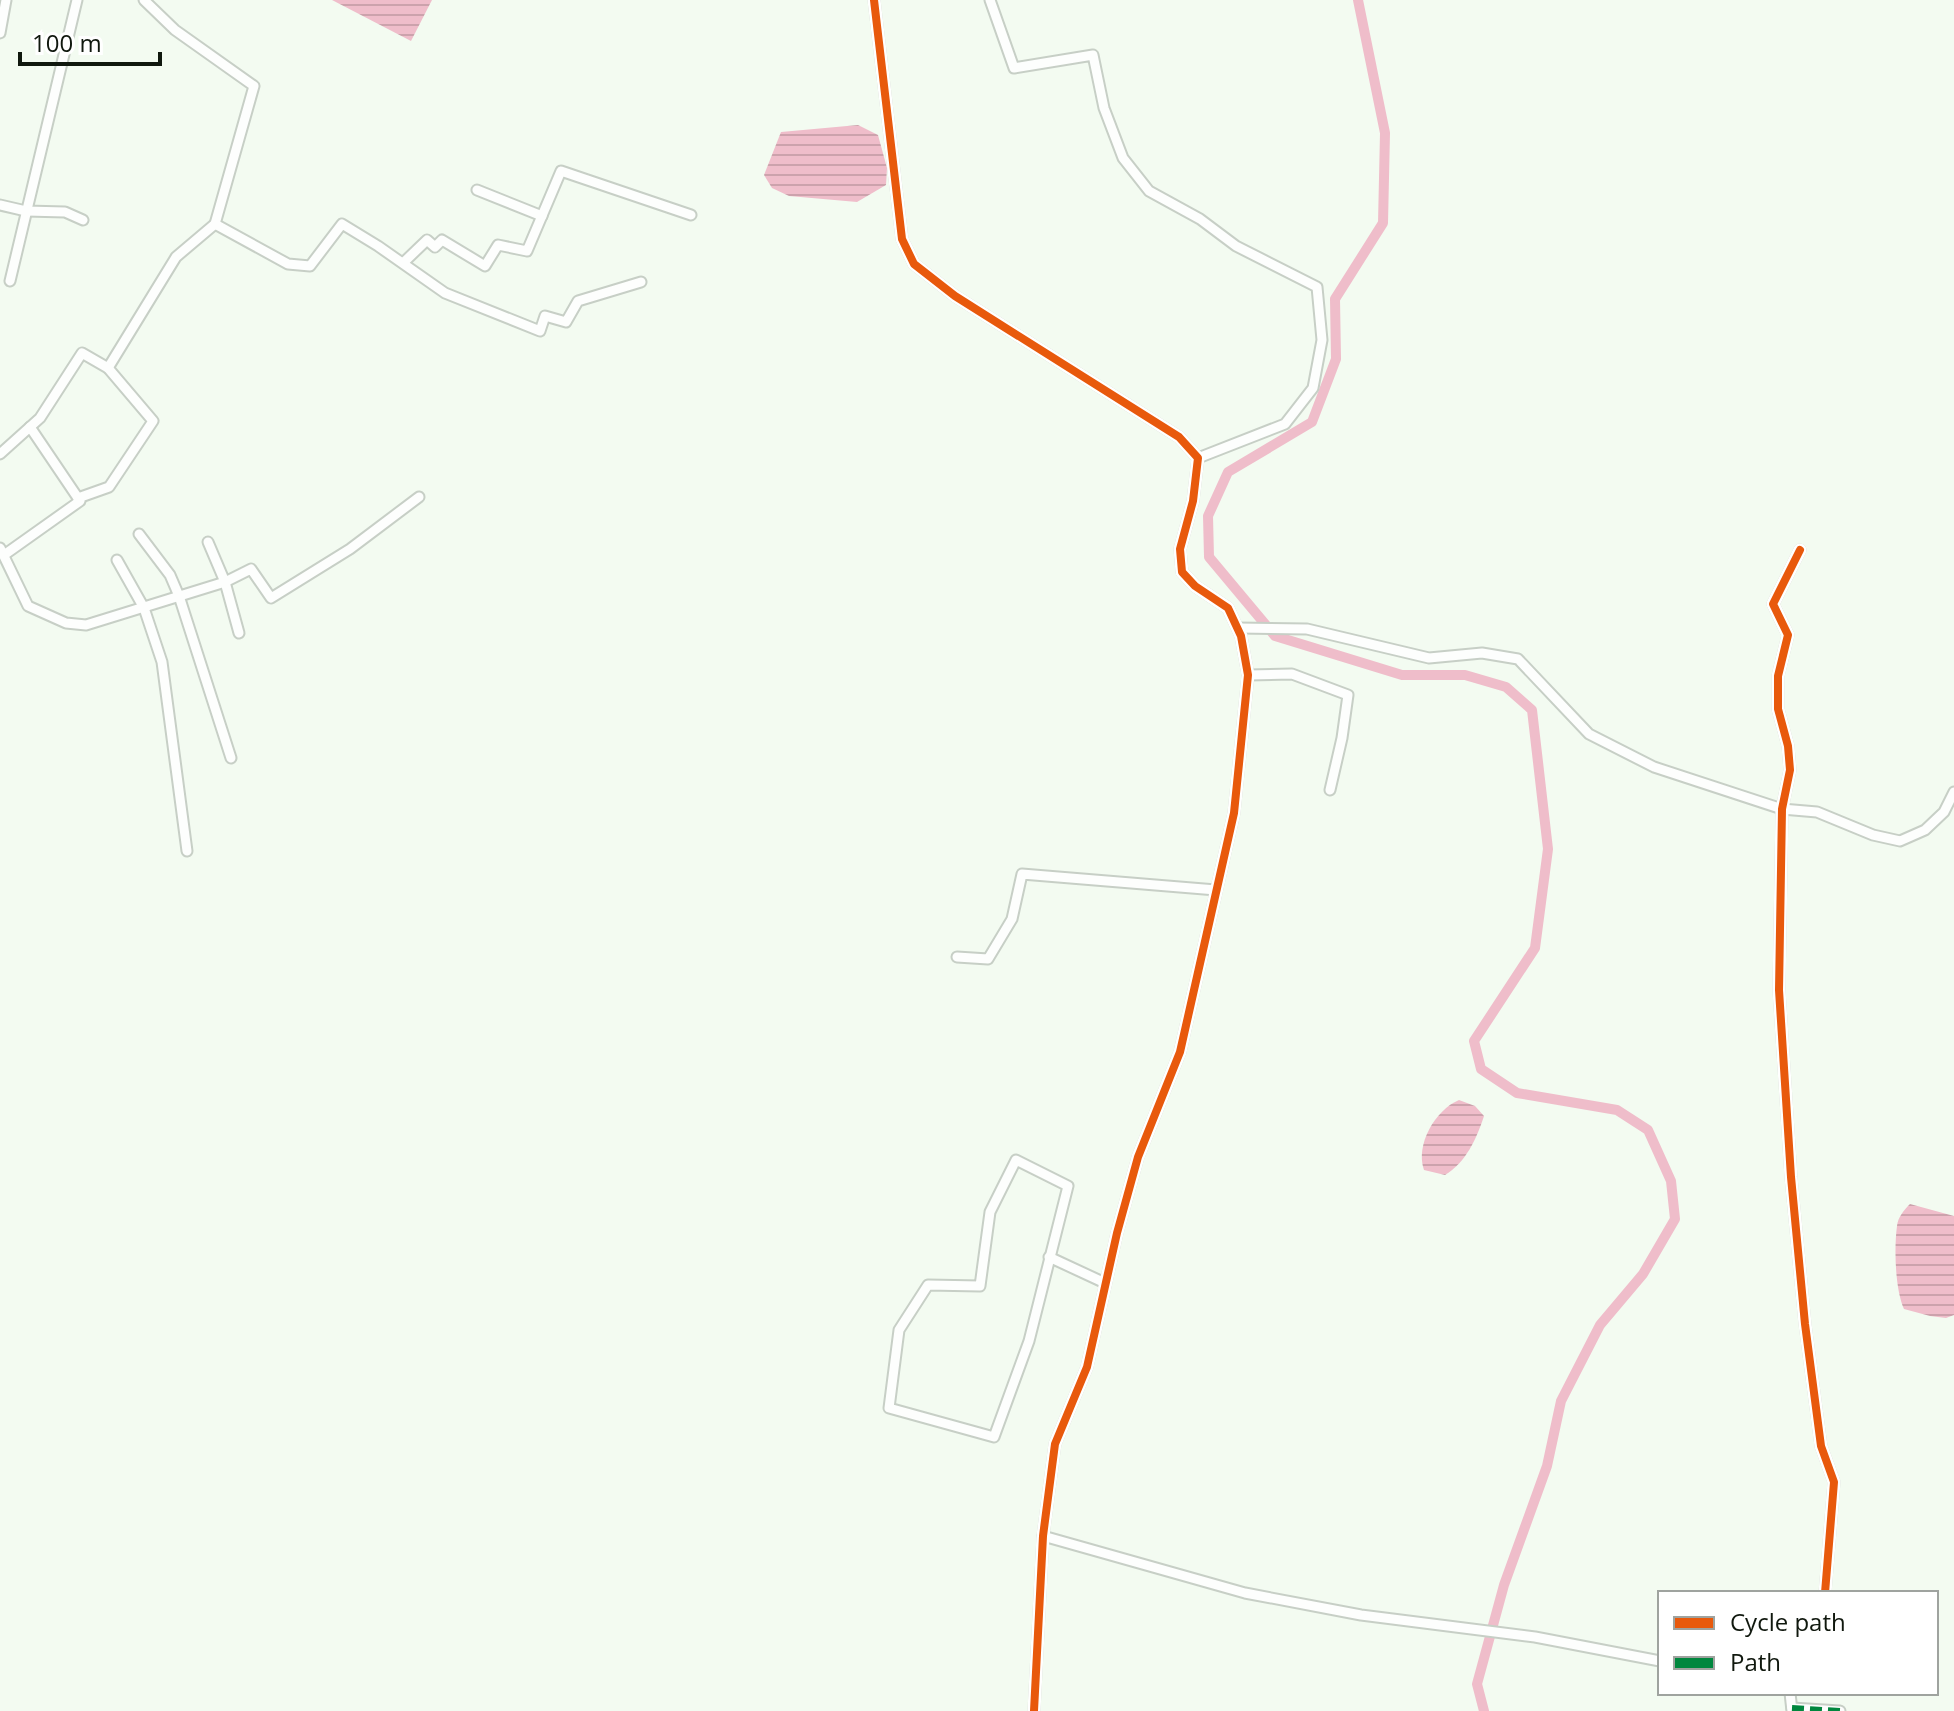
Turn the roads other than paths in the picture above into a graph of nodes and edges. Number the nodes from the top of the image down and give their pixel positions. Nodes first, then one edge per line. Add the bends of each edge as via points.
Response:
1 (6, 0) edge
2 (77, 0) edge
3 (144, 0) edge
4 (874, 0) edge
5 (990, 0) edge
6 (0, 33) edge
7 (477, 190) dead end
8 (0, 205) edge
9 (26, 211) junction
10 (691, 215) dead end
11 (542, 216) junction
12 (83, 220) dead end
13 (215, 224) junction
14 (403, 263) junction
15 (10, 281) dead end
16 (641, 282) dead end
17 (108, 368) junction
18 (30, 427) junction
19 (0, 454) edge
20 (1198, 458) junction
21 (419, 497) dead end
22 (78, 498) junction
23 (139, 534) dead end
24 (208, 542) dead end
25 (1800, 550) dead end
26 (2, 552) edge
27 (117, 560) dead end
28 (225, 582) junction
29 (179, 596) junction
30 (144, 608) junction
31 (1241, 628) junction
32 (239, 633) dead end
33 (1248, 675) junction
34 (231, 758) dead end
35 (1330, 790) dead end
36 (1954, 792) edge
37 (1782, 809) junction
38 (187, 851) dead end
39 (1216, 890) junction
40 (957, 957) dead end
41 (1049, 1257) junction
42 (1105, 1283) junction
43 (1043, 1536) junction
44 (1825, 1591) edge
45 (1658, 1661) edge
46 (1792, 1710) edge
47 (1034, 1711) edge
48 (1840, 1711) edge

1 - 6 street
2 - 9 street
3 - 13 street via 175,30 254,86
4 - 20 street via 902,239 914,264 955,296 1179,437
5 - 20 street via 1014,68 1093,55 1104,108 1123,158 1149,191 1236,246 1317,287 1322,340 1313,388 1285,424
7 - 11 street
8 - 9 street
9 - 12 street via 65,212
9 - 15 street
10 - 11 street via 561,171
11 - 14 street via 527,251 498,245 485,266 442,240 435,247 427,240
13 - 14 street via 288,264 310,266 342,224
13 - 17 street via 176,257
14 - 16 street via 445,293 540,331 545,316 566,322 578,301
17 - 18 street via 82,353
17 - 22 street via 153,421 109,487
18 - 19 street
18 - 22 street
20 - 31 street via 1180,549 1182,572 1228,608
21 - 28 street via 350,549 271,598 251,569
22 - 26 street
23 - 29 street
24 - 28 street
25 - 37 street via 1773,604 1788,635 1778,676 1778,709 1790,770
26 - 30 street via 28,606 66,623 86,625
27 - 30 street
28 - 29 street
28 - 32 street
29 - 30 street
29 - 34 street
30 - 38 street via 162,662
31 - 33 street
31 - 37 street via 1307,629 1429,658 1482,653 1518,659 1589,734 1654,767
33 - 35 street via 1292,674 1348,695
33 - 39 street via 1234,813
36 - 37 street via 1944,812 1925,830 1900,841 1817,812
37 - 44 street via 1778,960 1787,1137 1821,1446 1834,1482
39 - 40 street via 1022,874 1012,919 988,959
39 - 42 street via 1180,1052 1138,1157
41 - 41 street via 1068,1186 1016,1160 990,1212 980,1286 928,1285 899,1330 889,1408 994,1437 1029,1341
41 - 42 street
42 - 43 street via 1087,1367 1055,1444
43 - 45 street via 1245,1593
43 - 47 street
46 - 48 street

